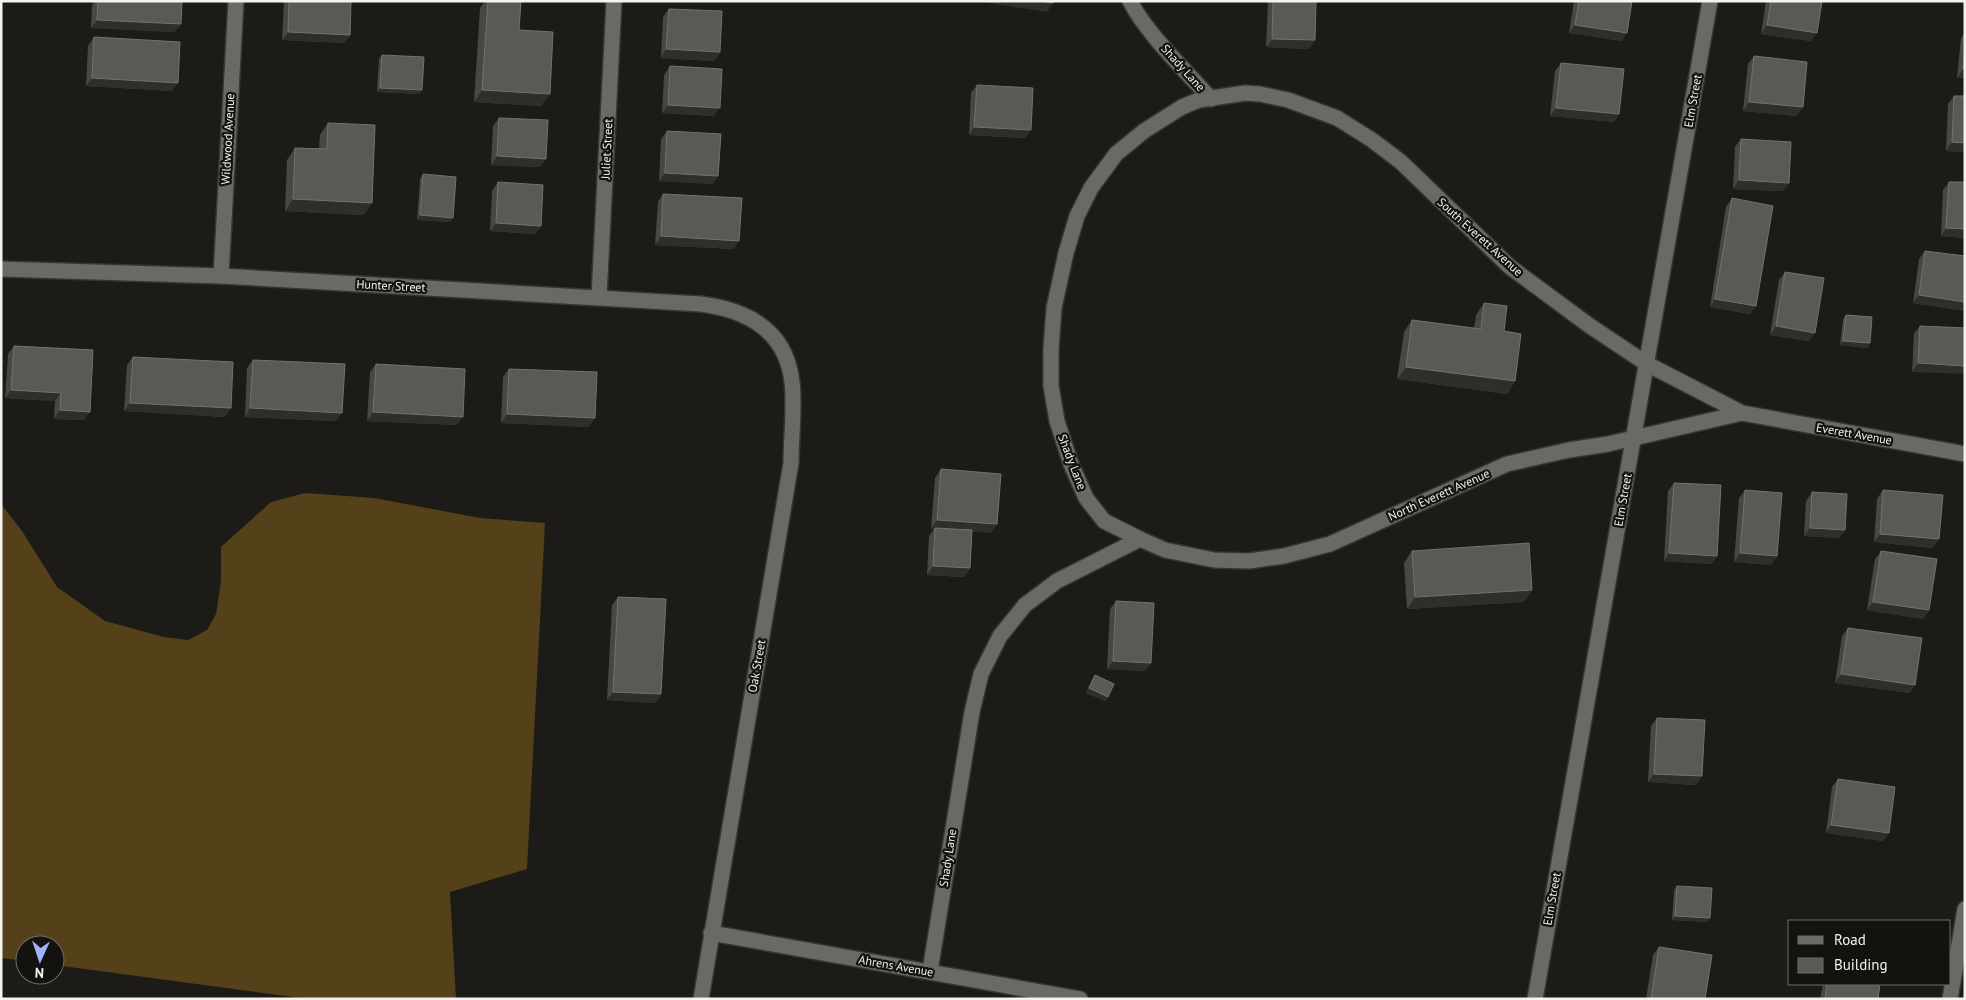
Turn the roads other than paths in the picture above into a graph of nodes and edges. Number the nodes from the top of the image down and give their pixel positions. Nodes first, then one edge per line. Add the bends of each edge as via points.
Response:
1 (236, 1) edge
2 (614, 1) edge
3 (1130, 1) edge
4 (1710, 1) edge
5 (1211, 99) junction
6 (1, 269) edge
7 (221, 276) junction
8 (599, 297) junction
9 (773, 335) joint
10 (1647, 364) junction
11 (1742, 413) junction
12 (1634, 437) junction
13 (1965, 454) edge
14 (1140, 539) junction
15 (1965, 910) edge
16 (711, 933) junction
17 (930, 972) junction
18 (701, 999) edge
19 (1080, 999) edge
20 (1535, 999) edge
21 (1950, 999) edge

1 - 7 street, Wildwood Avenue
2 - 8 street, Juliet Street
3 - 5 street, Shady Lane via 1160,42
4 - 10 street, Elm Street
5 - 10 street, South Everett Avenue via 1260,94 1288,100 1337,118 1401,162 1510,267
5 - 14 street, Shady Lane via 1199,100 1177,110 1116,154 1091,188 1077,216 1054,308 1051,386 1057,421 1071,464 1086,498 1104,521
6 - 7 street, Hunter Street
7 - 8 street, Hunter Street
8 - 9 street, Hunter Street via 725,307 754,320
9 - 16 street, Oak Street via 786,356 792,384 791,463
10 - 11 street, South Everett Avenue
10 - 12 street, Elm Street
11 - 12 street, North Everett Avenue
11 - 13 street, Everett Avenue
12 - 14 street, North Everett Avenue via 1507,464 1330,544 1284,556 1249,561 1214,560 1165,550
12 - 20 street, Elm Street
14 - 17 street, Shady Lane via 1056,581 1025,605 1000,636 981,674
15 - 21 street
16 - 17 street, Ahrens Avenue
16 - 18 street, Oak Street
17 - 19 street, Ahrens Avenue

